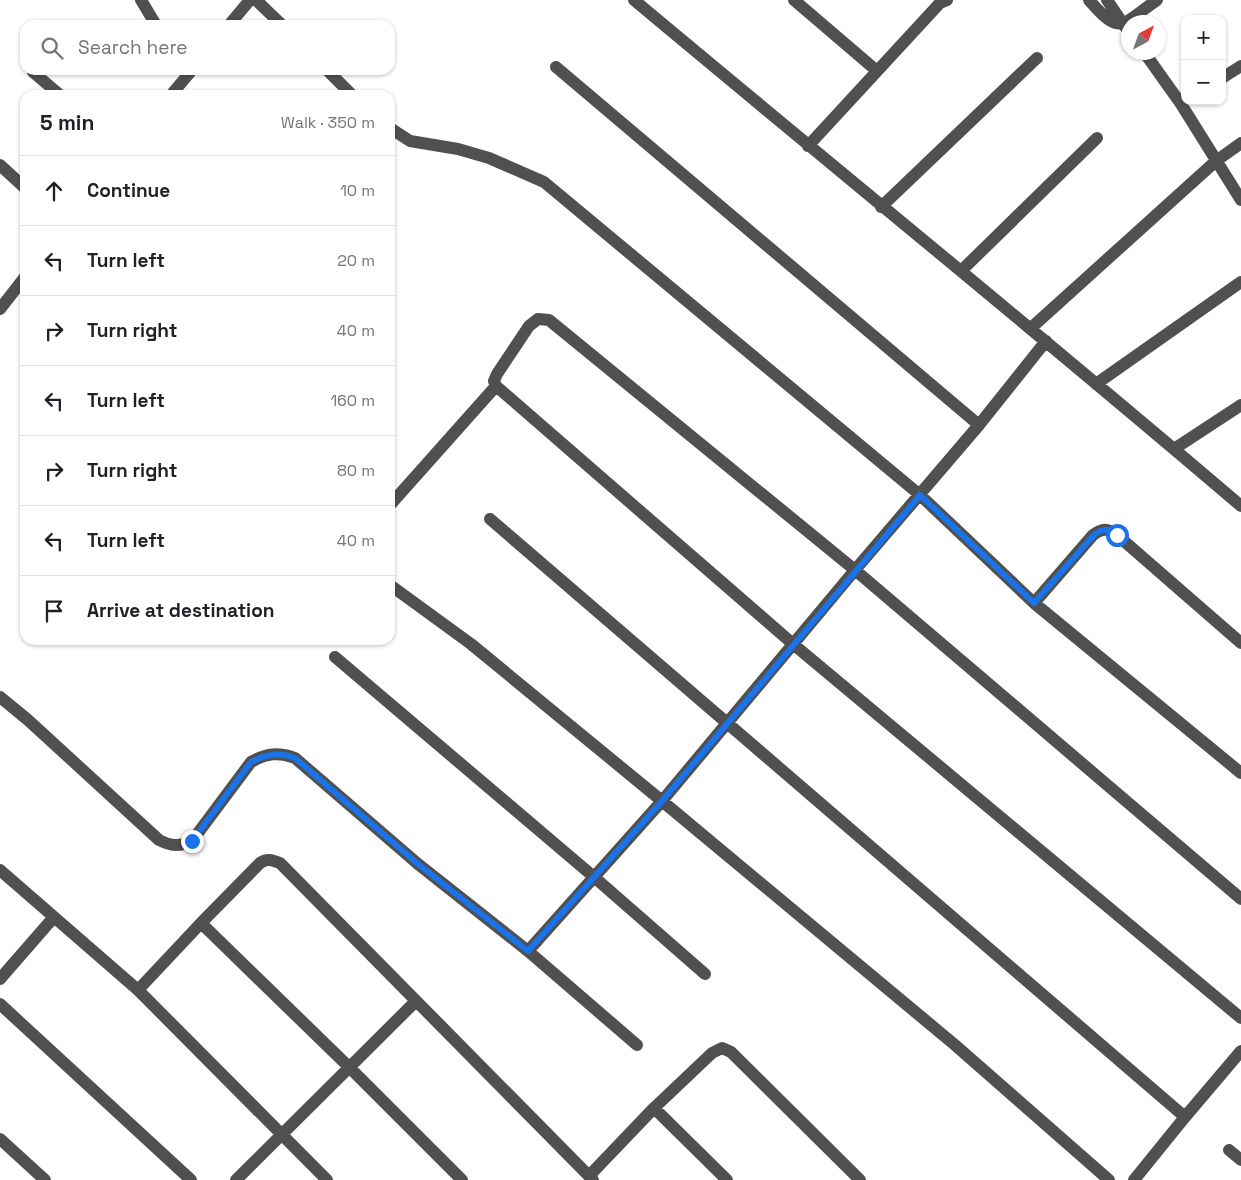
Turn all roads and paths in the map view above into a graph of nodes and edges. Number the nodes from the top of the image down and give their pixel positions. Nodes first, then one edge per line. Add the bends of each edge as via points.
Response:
1 (141, 0) edge
2 (250, 0) edge
3 (256, 0) edge
4 (634, 0) edge
5 (794, 0) edge
6 (1089, 0) edge
7 (1107, 0) edge
8 (1157, 0) edge
9 (941, 1) edge
10 (1140, 15) edge
11 (153, 20) edge
12 (233, 20) edge
13 (277, 20) edge
14 (1121, 20) edge
15 (1121, 26) edge
16 (1037, 58) dead end
17 (1150, 60) edge
18 (1241, 66) edge
19 (556, 67) dead end
20 (877, 71) junction
21 (37, 75) edge
22 (188, 75) edge
23 (332, 75) edge
24 (1226, 75) edge
25 (54, 90) edge
26 (175, 90) edge
27 (347, 90) edge
28 (1181, 99) edge
29 (1185, 105) edge
30 (395, 131) edge
31 (1096, 138) dead end
32 (1241, 143) edge
33 (808, 146) junction
34 (1216, 161) junction
35 (0, 165) edge
36 (20, 183) edge
37 (1241, 200) edge
38 (882, 207) junction
39 (961, 272) junction
40 (1241, 282) edge
41 (20, 288) edge
42 (0, 309) edge
43 (1031, 328) junction
44 (1046, 341) junction
45 (1096, 384) junction
46 (496, 386) junction
47 (1241, 405) edge
48 (979, 426) junction
49 (1174, 449) junction
50 (920, 495) junction
51 (395, 499) edge
52 (1241, 506) edge
53 (490, 519) dead end
54 (855, 570) junction
55 (395, 589) edge
56 (1034, 603) junction
57 (1241, 643) edge
58 (793, 644) junction
59 (335, 657) dead end
60 (0, 697) edge
61 (728, 722) junction
62 (1241, 773) edge
63 (662, 801) junction
64 (0, 870) edge
65 (594, 877) junction
66 (1241, 899) edge
67 (54, 917) junction
68 (201, 923) junction
69 (528, 951) junction
70 (705, 974) dead end
71 (0, 979) edge
72 (138, 990) junction
73 (416, 1000) junction
74 (0, 1004) edge
75 (1241, 1018) edge
76 (637, 1045) dead end
77 (1241, 1051) edge
78 (349, 1067) junction
79 (654, 1108) junction
80 (1185, 1117) junction
81 (281, 1134) junction
82 (0, 1139) edge
83 (1229, 1150) dead end
84 (1241, 1160) edge
85 (591, 1178) edge
86 (44, 1180) edge
87 (191, 1180) edge
88 (236, 1180) edge
89 (327, 1180) edge
90 (462, 1180) edge
91 (727, 1180) edge
92 (860, 1180) edge
93 (1109, 1180) edge
94 (1134, 1180) edge

1 - 11 street
2 - 12 street
3 - 13 street
4 - 33 street
5 - 20 street
6 - 15 street via 1109,21
7 - 14 street
8 - 10 street
9 - 20 street
16 - 38 street
17 - 28 street
18 - 24 street
19 - 48 street
20 - 33 street
21 - 25 street
22 - 26 street
23 - 27 street
29 - 34 street
30 - 50 street via 410,140 489,158 544,182
31 - 39 street
32 - 34 street
33 - 38 street
34 - 37 street
34 - 43 street
35 - 36 street
38 - 39 street
39 - 43 street
40 - 45 street
41 - 42 street
43 - 44 street
44 - 45 street
44 - 48 street
45 - 49 street
46 - 51 street
46 - 54 street via 497,374 529,326 538,319 549,320
46 - 58 street
47 - 49 street
48 - 50 street
49 - 52 street
50 - 54 street
50 - 56 street
53 - 61 street
54 - 58 street
54 - 66 street
55 - 63 street via 471,644
56 - 57 street via 1093,536 1106,529 1117,535
56 - 62 street
58 - 61 street
58 - 75 street
59 - 65 street
60 - 69 street via 158,840 169,845 183,846 192,841 251,762 272,754 295,758 418,864
61 - 63 street
61 - 80 street
63 - 65 street
63 - 93 street via 955,1046
64 - 67 street
65 - 69 street
65 - 70 street
67 - 71 street
67 - 72 street
68 - 72 street
68 - 73 street via 260,863 265,860 280,862
68 - 78 street
69 - 76 street
72 - 81 street
73 - 78 street
73 - 85 street
74 - 87 street
77 - 80 street
78 - 81 street
78 - 90 street
79 - 85 street
79 - 91 street
79 - 92 street via 712,1053 727,1049
80 - 94 street
81 - 88 street
81 - 89 street
82 - 86 street
83 - 84 street

